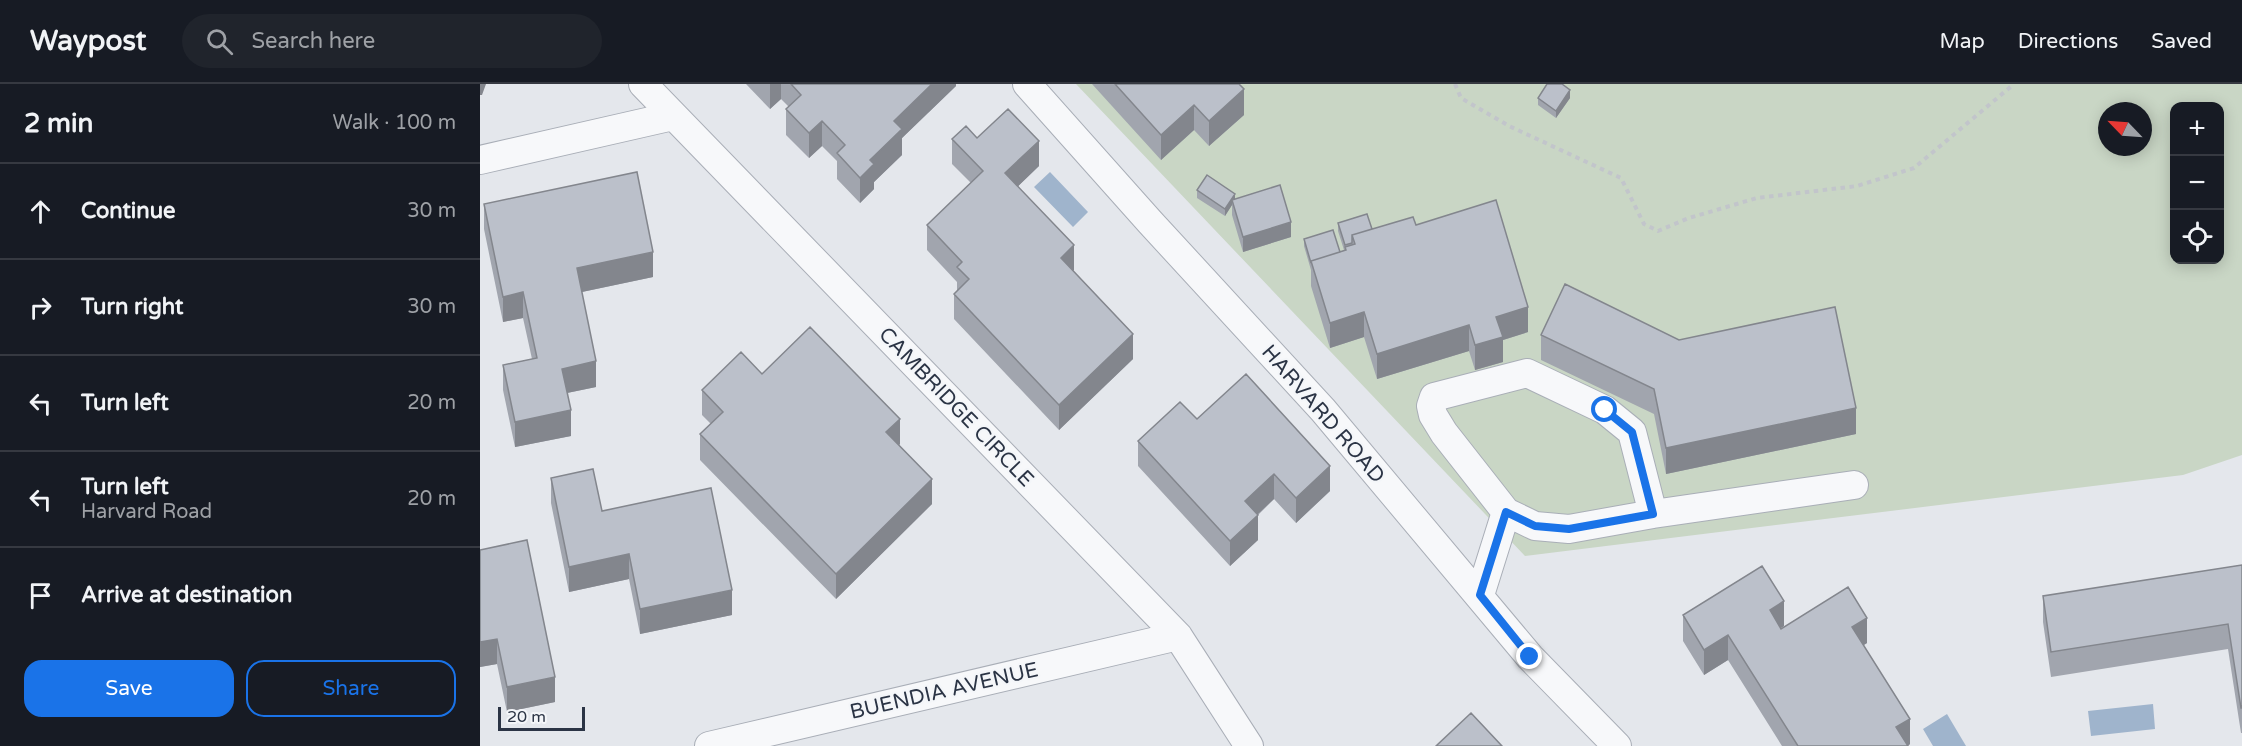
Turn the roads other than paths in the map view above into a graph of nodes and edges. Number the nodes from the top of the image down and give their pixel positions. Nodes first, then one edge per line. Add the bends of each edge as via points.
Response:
1 (643, 84) edge
2 (1027, 84) edge
3 (673, 116) junction
4 (480, 160) edge
5 (1854, 485) dead end
6 (1506, 512) junction
7 (1653, 514) junction
8 (1480, 595) junction
9 (1178, 636) junction
10 (709, 746) edge
11 (1249, 746) edge
12 (1617, 746) edge

1 - 3 street, CAMBRIDGE CIRCLE
2 - 8 street, HARVARD ROAD via 1323,410
3 - 4 street
3 - 9 street, CAMBRIDGE CIRCLE
5 - 7 street
6 - 7 street via 1535,526 1569,529
6 - 7 street via 1444,432 1431,406 1434,397 1527,373 1605,410 1632,432
6 - 8 street
8 - 12 street, HARVARD ROAD via 1530,657
9 - 10 street, BUENDIA AVENUE
9 - 11 street, CAMBRIDGE CIRCLE

